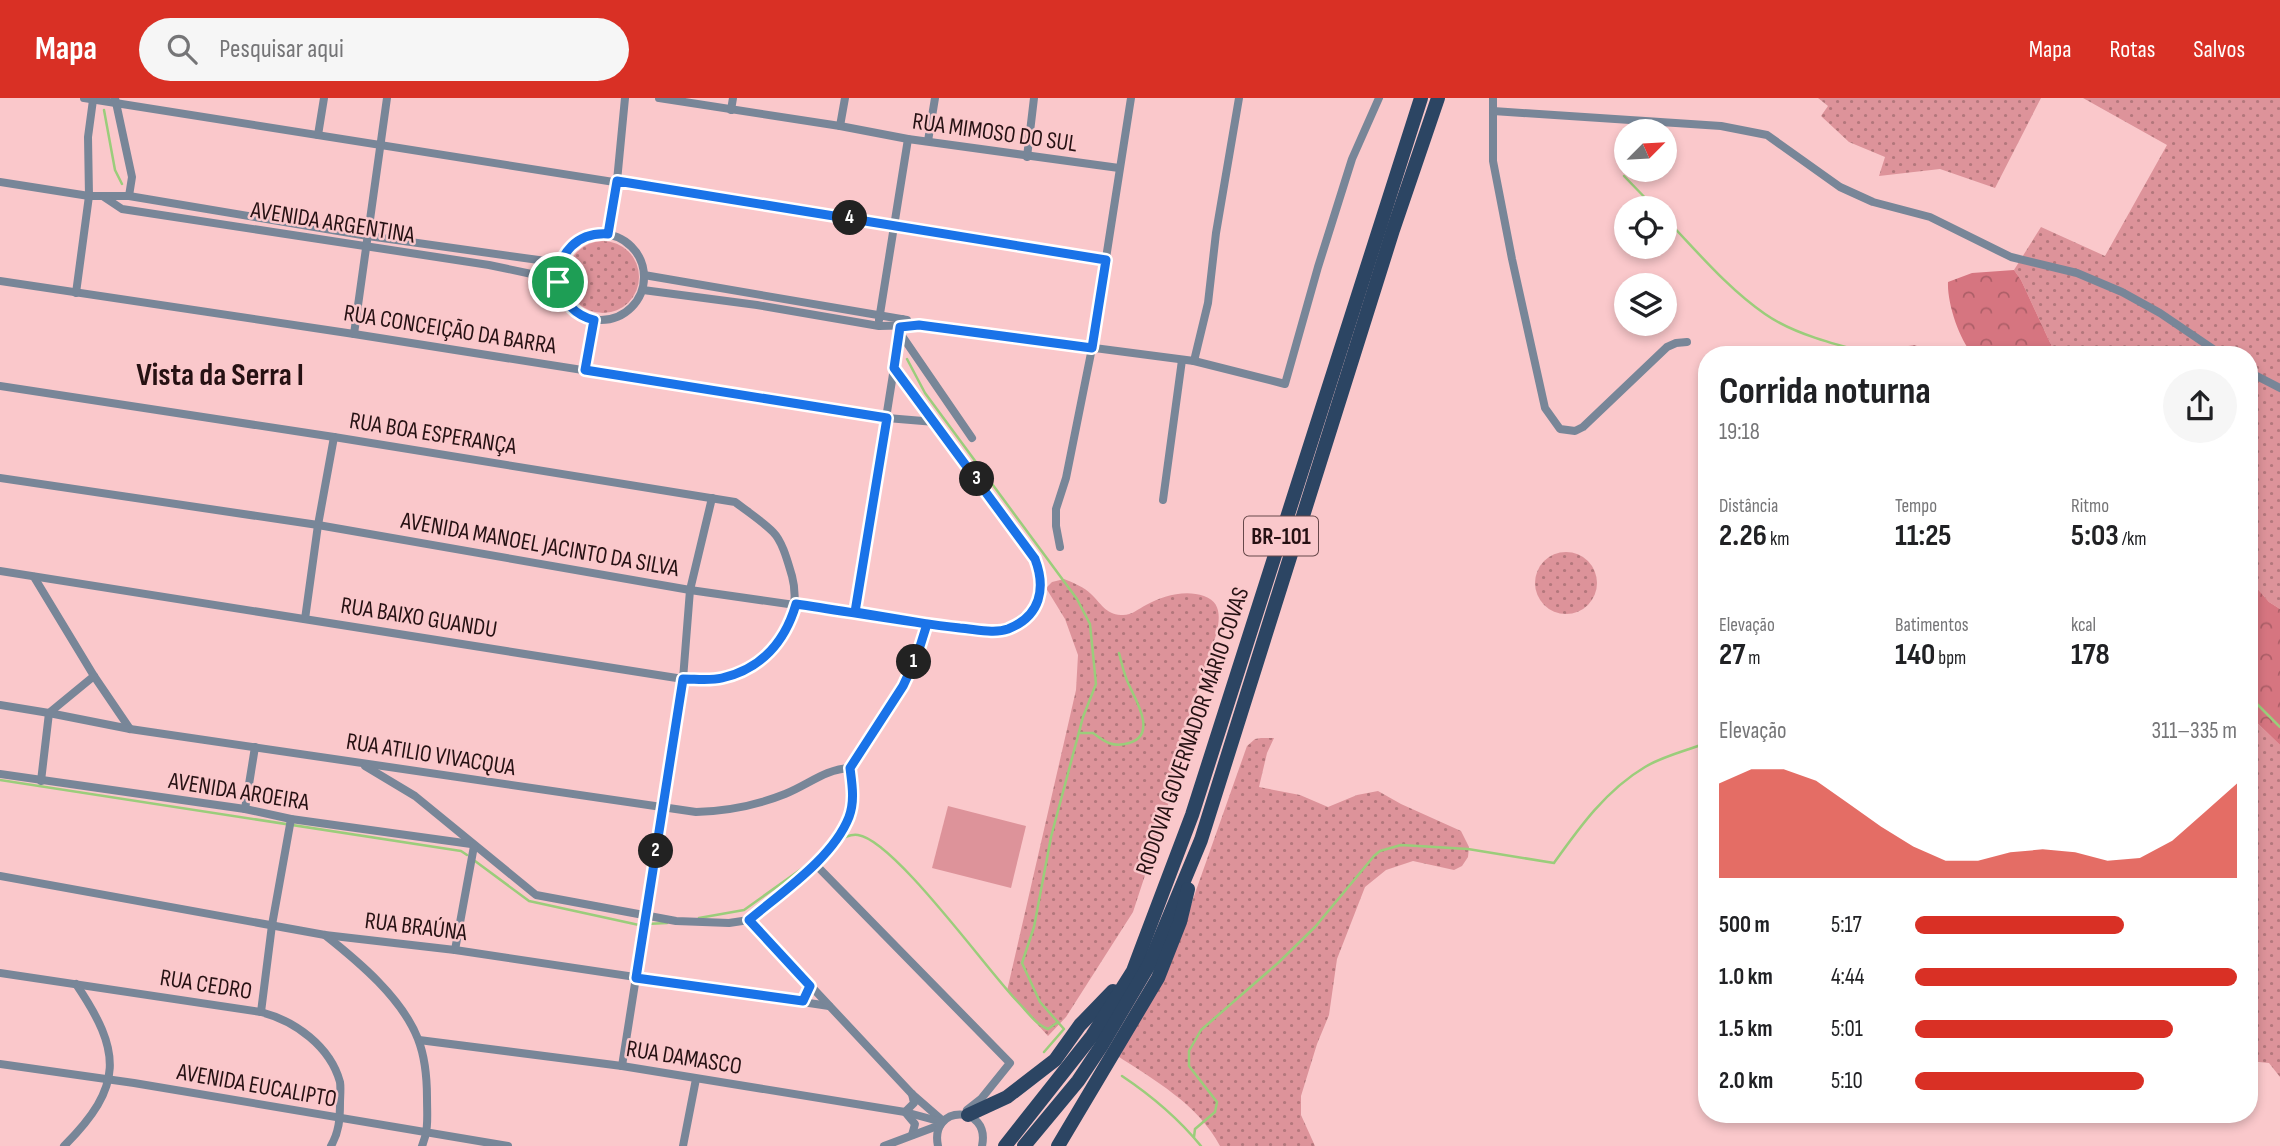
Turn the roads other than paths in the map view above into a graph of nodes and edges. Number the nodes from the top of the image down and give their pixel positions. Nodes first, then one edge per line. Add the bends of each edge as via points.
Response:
1 (324, 98) edge
2 (387, 98) edge
3 (625, 98) edge
4 (659, 98) edge
5 (733, 98) edge
6 (845, 98) edge
7 (935, 98) edge
8 (1034, 98) edge
9 (1131, 98) edge
10 (1239, 98) edge
11 (1379, 98) edge
12 (1421, 98) edge
13 (1438, 98) edge
14 (1493, 98) edge
15 (89, 99) edge
16 (116, 100) edge
17 (731, 110) junction
18 (1493, 111) junction
19 (840, 126) junction
20 (318, 135) junction
21 (908, 139) junction
22 (928, 141) junction
23 (379, 144) junction
24 (1027, 157) junction
25 (1119, 168) junction
26 (617, 181) junction
27 (0, 183) edge
28 (89, 196) junction
29 (129, 196) junction
30 (104, 197) junction
31 (894, 225) junction
32 (608, 234) junction
33 (368, 236) junction
34 (367, 247) junction
35 (1106, 260) junction
36 (560, 263) junction
37 (645, 275) junction
38 (0, 281) edge
39 (558, 282) junction
40 (643, 290) junction
41 (76, 293) junction
42 (880, 315) junction
43 (594, 320) junction
44 (879, 326) junction
45 (901, 326) junction
46 (354, 334) junction
47 (1687, 342) dead end
48 (2209, 346) edge
49 (1092, 348) junction
50 (1182, 360) junction
51 (1194, 361) junction
52 (894, 368) junction
53 (585, 370) junction
54 (2258, 377) edge
55 (0, 386) edge
56 (2280, 388) edge
57 (887, 418) junction
58 (935, 422) junction
59 (334, 437) junction
60 (972, 438) dead end
61 (0, 478) edge
62 (712, 498) junction
63 (1163, 500) dead end
64 (318, 525) junction
65 (1060, 547) dead end
66 (0, 571) edge
67 (34, 577) junction
68 (690, 590) junction
69 (796, 604) junction
70 (855, 612) junction
71 (305, 618) junction
72 (927, 624) junction
73 (94, 676) junction
74 (683, 679) junction
75 (0, 705) edge
76 (49, 713) junction
77 (130, 729) junction
78 (255, 747) junction
79 (359, 763) junction
80 (850, 768) junction
81 (0, 775) edge
82 (41, 781) junction
83 (245, 809) junction
84 (664, 809) junction
85 (290, 825) junction
86 (473, 845) junction
87 (815, 864) junction
88 (0, 877) edge
89 (645, 916) junction
90 (749, 920) junction
91 (272, 925) junction
92 (325, 935) junction
93 (455, 950) junction
94 (1133, 971) junction
95 (0, 973) edge
96 (636, 978) junction
97 (76, 984) junction
98 (810, 986) junction
99 (803, 1001) junction
100 (829, 1006) junction
101 (261, 1012) junction
102 (419, 1040) junction
103 (1102, 1045) junction
104 (0, 1064) edge
105 (622, 1066) junction
106 (696, 1079) junction
107 (110, 1081) junction
108 (912, 1094) junction
109 (905, 1112) junction
110 (965, 1115) junction
111 (340, 1119) junction
112 (942, 1123) junction
113 (427, 1133) junction
114 (912, 1135) junction
115 (1006, 1145) edge
116 (64, 1146) edge
117 (331, 1146) edge
118 (422, 1146) edge
119 (508, 1146) edge
120 (683, 1146) edge
121 (884, 1146) edge
122 (938, 1146) edge
123 (982, 1146) edge
124 (1024, 1146) edge
125 (1058, 1146) edge

1 - 20 street
2 - 23 street
3 - 26 street
4 - 17 street, RUA MIMOSO DO SUL
5 - 17 street
6 - 19 street
7 - 22 street
8 - 24 street
9 - 25 street
10 - 51 street via 1208,303
11 - 51 street via 1352,159 1285,384
12 - 94 main road, RODOVIA GOVERNADOR MÁRIO COVAS / BR-101 via 1192,814
13 - 103 main road, RODOVIA GOVERNADOR MÁRIO COVAS / BR-101 via 1201,840 1149,965
14 - 18 street
15 - 16 street
15 - 28 street
16 - 20 street
16 - 29 street via 132,177
17 - 19 street, RUA MIMOSO DO SUL
18 - 47 street via 1493,161 1512,259 1545,408 1560,429 1583,427 1667,347
18 - 48 street via 1721,127 1767,135 1839,187 1873,202 1930,217 2011,257 2077,273 2122,292
19 - 21 street, RUA MIMOSO DO SUL
20 - 23 street
21 - 22 street, RUA MIMOSO DO SUL
21 - 31 street
22 - 24 street, RUA MIMOSO DO SUL
23 - 26 street
23 - 33 street
24 - 25 street, RUA MIMOSO DO SUL
25 - 35 street
26 - 31 street
26 - 32 street
27 - 28 street, AVENIDA ARGENTINA
28 - 30 street, AVENIDA ARGENTINA
28 - 41 street
29 - 30 street, AVENIDA ARGENTINA
29 - 33 street, AVENIDA ARGENTINA
30 - 34 street, AVENIDA ARGENTINA via 122,209
31 - 35 street
31 - 42 street
32 - 36 street via 578,240
32 - 37 street via 635,250
33 - 34 street
33 - 36 street, AVENIDA ARGENTINA
34 - 39 street, AVENIDA ARGENTINA via 489,265
34 - 46 street
35 - 49 street
36 - 39 street
37 - 40 street
37 - 42 street
38 - 41 street, RUA CONCEIÇÃO DA BARRA
39 - 43 street via 573,310
40 - 43 street via 625,313
40 - 44 street
41 - 46 street, RUA CONCEIÇÃO DA BARRA
42 - 44 street
42 - 45 street
43 - 53 street
44 - 45 street
45 - 49 street
45 - 52 street
45 - 60 street
46 - 53 street, RUA CONCEIÇÃO DA BARRA
49 - 50 street
49 - 65 street via 1056,509
50 - 51 street
50 - 63 street
52 - 57 street
52 - 58 street
53 - 57 street, RUA CONCEIÇÃO DA BARRA
54 - 56 street
55 - 59 street, RUA BOA ESPERANÇA
57 - 58 street, RUA CONCEIÇÃO DA BARRA
57 - 70 street
58 - 72 street, AVENIDA MANOEL JACINTO DA SILVA via 1035,559 1042,590 1035,607 1008,629
59 - 62 street, RUA BOA ESPERANÇA
59 - 64 street
61 - 64 street, AVENIDA MANOEL JACINTO DA SILVA
62 - 68 street
62 - 69 street, RUA BOA ESPERANÇA via 735,502 775,534 789,564
64 - 68 street, AVENIDA MANOEL JACINTO DA SILVA
64 - 71 street
66 - 67 street, RUA BAIXO GUANDU
67 - 71 street, RUA BAIXO GUANDU
67 - 73 street
68 - 69 street, AVENIDA MANOEL JACINTO DA SILVA
68 - 74 street
69 - 70 street, AVENIDA MANOEL JACINTO DA SILVA
69 - 74 street, RUA BAIXO GUANDU via 778,645 749,670 720,679
70 - 72 street, AVENIDA MANOEL JACINTO DA SILVA
71 - 74 street, RUA BAIXO GUANDU
72 - 80 street via 903,686
73 - 76 street
73 - 77 street
74 - 84 street
75 - 76 street, RUA ATILIO VIVACQUA
76 - 77 street, RUA ATILIO VIVACQUA
76 - 82 street
77 - 78 street, RUA ATILIO VIVACQUA
78 - 79 street, RUA ATILIO VIVACQUA
78 - 83 street
79 - 84 street, RUA ATILIO VIVACQUA
79 - 86 street via 415,796
80 - 84 street, RUA ATILIO VIVACQUA via 834,768 750,807
80 - 87 street via 853,793 849,817
81 - 82 street, AVENIDA AROEIRA
82 - 83 street, AVENIDA AROEIRA
83 - 85 street, AVENIDA AROEIRA
84 - 89 street
85 - 86 street, AVENIDA AROEIRA
85 - 91 street
86 - 89 street via 536,895
86 - 93 street
87 - 90 street
87 - 110 street via 1010,1063
88 - 91 street, RUA BRAÚNA
89 - 90 street via 676,921
89 - 96 street
90 - 98 street
91 - 92 street, RUA BRAÚNA
91 - 101 street
92 - 93 street, RUA BRAÚNA
92 - 102 street via 366,969 402,1011
93 - 96 street, RUA BRAÚNA
94 - 103 main road, RODOVIA GOVERNADOR MÁRIO COVAS / BR-101
94 - 110 main road via 1080,1025 1055,1060 1007,1097
95 - 97 street, RUA CEDRO
96 - 99 street, RUA BRAÚNA
96 - 105 street
97 - 101 street, RUA CEDRO
97 - 107 street via 104,1031
98 - 99 street
98 - 100 street
99 - 100 street, RUA BRAÚNA
100 - 108 street
101 - 111 street, RUA CEDRO via 298,1028 324,1052 340,1083
102 - 105 street, RUA DAMASCO
102 - 113 street via 427,1083
103 - 115 main road, RODOVIA GOVERNADOR MÁRIO COVAS / BR-101 via 1067,1070
103 - 124 main road, RODOVIA GOVERNADOR MÁRIO COVAS / BR-101
103 - 125 main road via 1090,1091
104 - 107 street, AVENIDA EUCALIPTO
105 - 106 street, RUA DAMASCO
106 - 109 street, RUA DAMASCO
106 - 120 street
107 - 111 street, AVENIDA EUCALIPTO
107 - 116 street via 83,1126
108 - 109 street via 914,1103
108 - 112 street
109 - 112 street, RUA DAMASCO
109 - 114 street via 915,1124
110 - 112 street via 951,1116
110 - 123 street via 981,1126
111 - 113 street, AVENIDA EUCALIPTO
111 - 117 street, RUA CEDRO
112 - 114 street
112 - 122 street
113 - 118 street
113 - 119 street, AVENIDA EUCALIPTO
114 - 121 street

